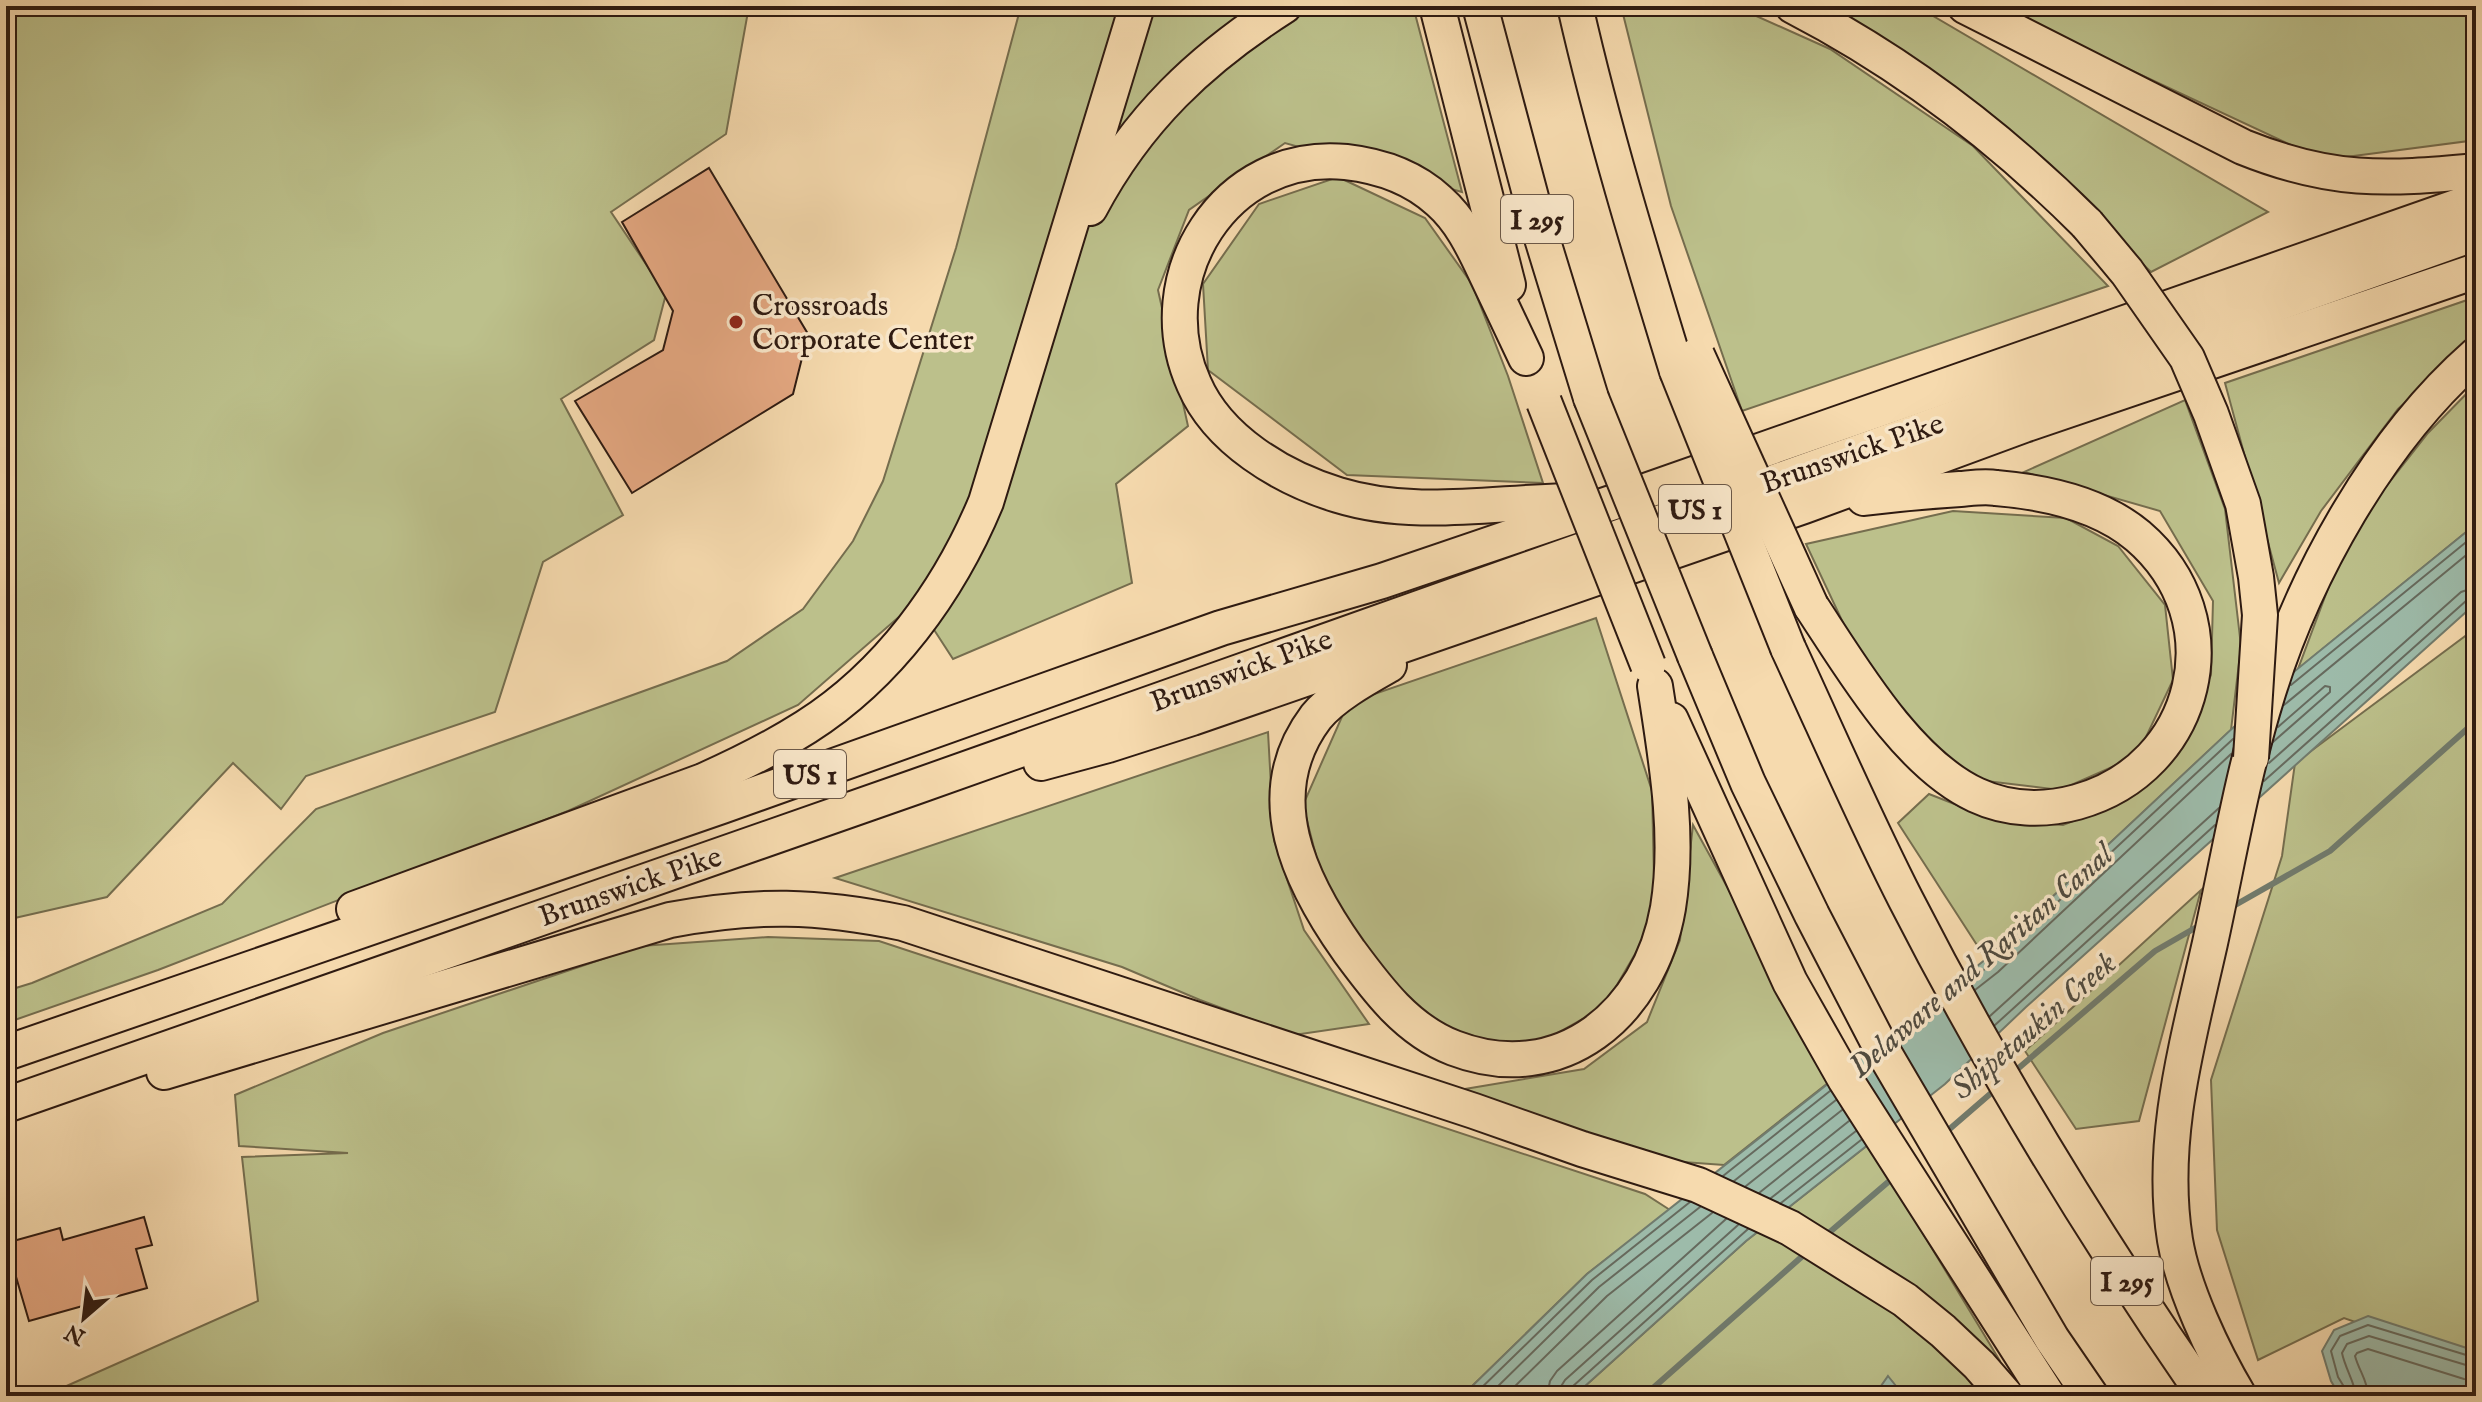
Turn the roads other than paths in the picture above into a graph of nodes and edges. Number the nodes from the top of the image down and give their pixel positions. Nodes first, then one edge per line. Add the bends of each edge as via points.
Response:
1 (1137, 6) edge
2 (1284, 6) edge
3 (1437, 6) edge
4 (1480, 6) edge
5 (1575, 6) edge
6 (1793, 6) edge
7 (1965, 6) edge
8 (2476, 171) edge
9 (2476, 200) edge
10 (2476, 233) edge
11 (2476, 271) edge
12 (1056, 277) junction
13 (2476, 355) edge
14 (1526, 358) junction
15 (1687, 363) junction
16 (1617, 501) junction
17 (1804, 506) junction
18 (1461, 625) junction
19 (1651, 675) junction
20 (2251, 758) junction
21 (915, 787) junction
22 (6, 1042) edge
23 (6, 1053) edge
24 (6, 1105) edge
25 (6, 1117) edge
26 (2006, 1396) edge
27 (2048, 1396) edge
28 (2091, 1396) edge
29 (2205, 1396) edge
30 (2239, 1396) edge

1 - 12 highway
2 - 12 highway via 1211,57 1164,101 1102,185
3 - 14 highway
4 - 28 highway, I 295, bridge via 1591,398 1748,783 1880,1046
5 - 15 highway, I 295 via 1621,183
6 - 20 highway, bridge via 1902,69 2022,162 2087,224 2187,358 2243,504 2256,577 2260,615
7 - 8 highway via 2279,161 2361,177
9 - 16 highway, Brunswick Pike / US 1
10 - 21 highway, Brunswick Pike / US 1
11 - 17 highway
12 - 22 highway via 969,543 917,623 832,709 755,757 703,781
13 - 20 highway, bridge via 2387,455 2320,564 2267,696
14 - 16 highway via 1459,222 1417,184 1368,165 1307,164 1250,186 1209,223 1185,273 1179,328 1194,385 1237,440 1302,482 1383,505 1414,507
14 - 19 highway, bridge
15 - 17 highway, bridge via 1811,606 1857,676 1919,753 1952,781 2003,804 2063,806 2121,784 2163,747 2189,694 2194,665 2189,611 2158,555 2111,517 2084,505 1993,487
15 - 29 highway, I 295, bridge via 1788,648 1904,897 2054,1164
16 - 23 highway, Brunswick Pike / US 1 via 1382,581 1209,632
17 - 18 highway
18 - 19 highway via 1356,684 1317,715 1292,767 1288,824 1307,880 1367,977 1424,1033 1479,1056 1537,1058 1585,1039 1629,1001 1660,945 1672,859 1667,769
18 - 21 highway via 1108,745 1002,774
19 - 27 highway via 1790,982 1845,1079
20 - 30 highway via 2172,1126 2170,1165 2175,1242 2185,1279
21 - 24 highway, Brunswick Pike / US 1
25 - 26 highway via 670,920 731,910 855,913 903,923 1698,1185 1757,1211 1905,1300

